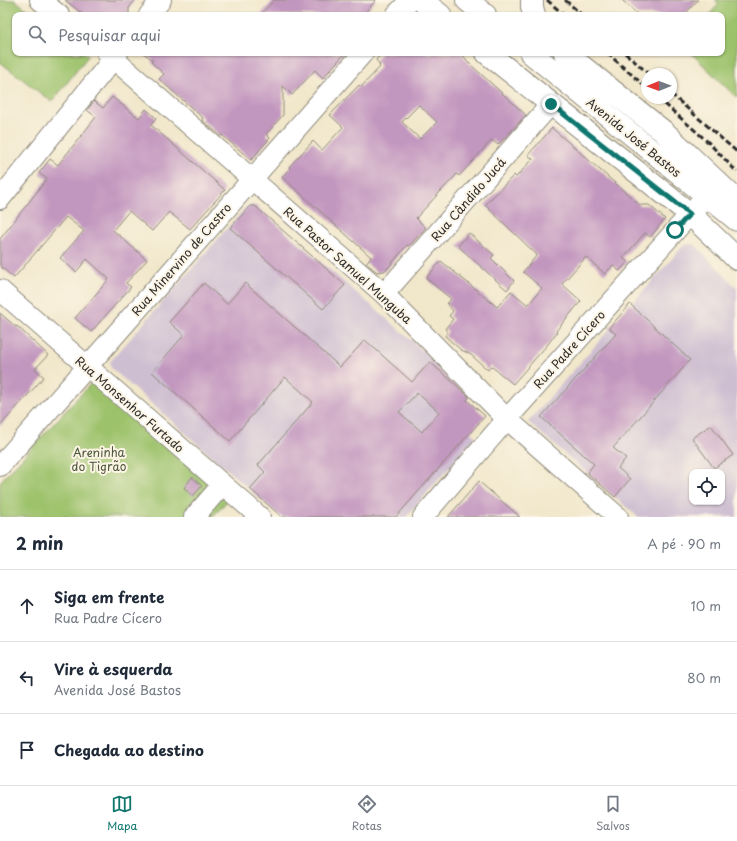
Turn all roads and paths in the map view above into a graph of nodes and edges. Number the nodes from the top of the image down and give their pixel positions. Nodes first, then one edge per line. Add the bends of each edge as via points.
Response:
1 (40, 0) edge
2 (161, 0) edge
3 (410, 0) edge
4 (421, 0) edge
5 (467, 0) edge
6 (532, 0) edge
7 (55, 12) edge
8 (151, 12) edge
9 (399, 12) edge
10 (436, 12) edge
11 (481, 12) edge
12 (533, 12) edge
13 (112, 56) edge
14 (114, 56) edge
15 (360, 56) edge
16 (491, 56) edge
17 (535, 56) edge
18 (570, 56) edge
19 (551, 104) junction
20 (252, 178) junction
21 (712, 189) junction
22 (0, 200) edge
23 (737, 201) edge
24 (690, 214) junction
25 (737, 220) edge
26 (737, 259) edge
27 (0, 290) edge
28 (384, 294) junction
29 (88, 368) junction
30 (507, 419) junction
31 (0, 466) edge
32 (222, 485) junction
33 (194, 517) edge
34 (260, 517) edge
35 (423, 517) edge
36 (618, 517) edge

1 - 7 street
2 - 8 street
3 - 9 street
4 - 10 main road
5 - 11 main road
6 - 12 main road
13 - 22 street
14 - 20 street, Rua Pastor Samuel Munguba
15 - 20 street, Rua Minervino de Castro
16 - 19 main road, Avenida José Bastos
17 - 21 main road, Avenida José Bastos
18 - 21 main road via 664,132
19 - 24 main road, Avenida José Bastos
19 - 28 street, Rua Cândido Jucá
20 - 28 street, Rua Pastor Samuel Munguba
20 - 29 street, Rua Minervino de Castro
21 - 23 main road
21 - 24 street, Rua Padre Cícero
21 - 25 main road, Avenida José Bastos
24 - 26 main road, Avenida José Bastos
24 - 30 street, Rua Padre Cícero
27 - 29 street, Rua Monsenhor Furtado
28 - 30 street, Rua Pastor Samuel Munguba
29 - 31 street, Rua Minervino de Castro
29 - 32 street, Rua Monsenhor Furtado
30 - 35 street, Rua Padre Cícero
30 - 36 street, Rua Pastor Samuel Munguba
32 - 33 street
32 - 34 street, Rua Monsenhor Furtado

